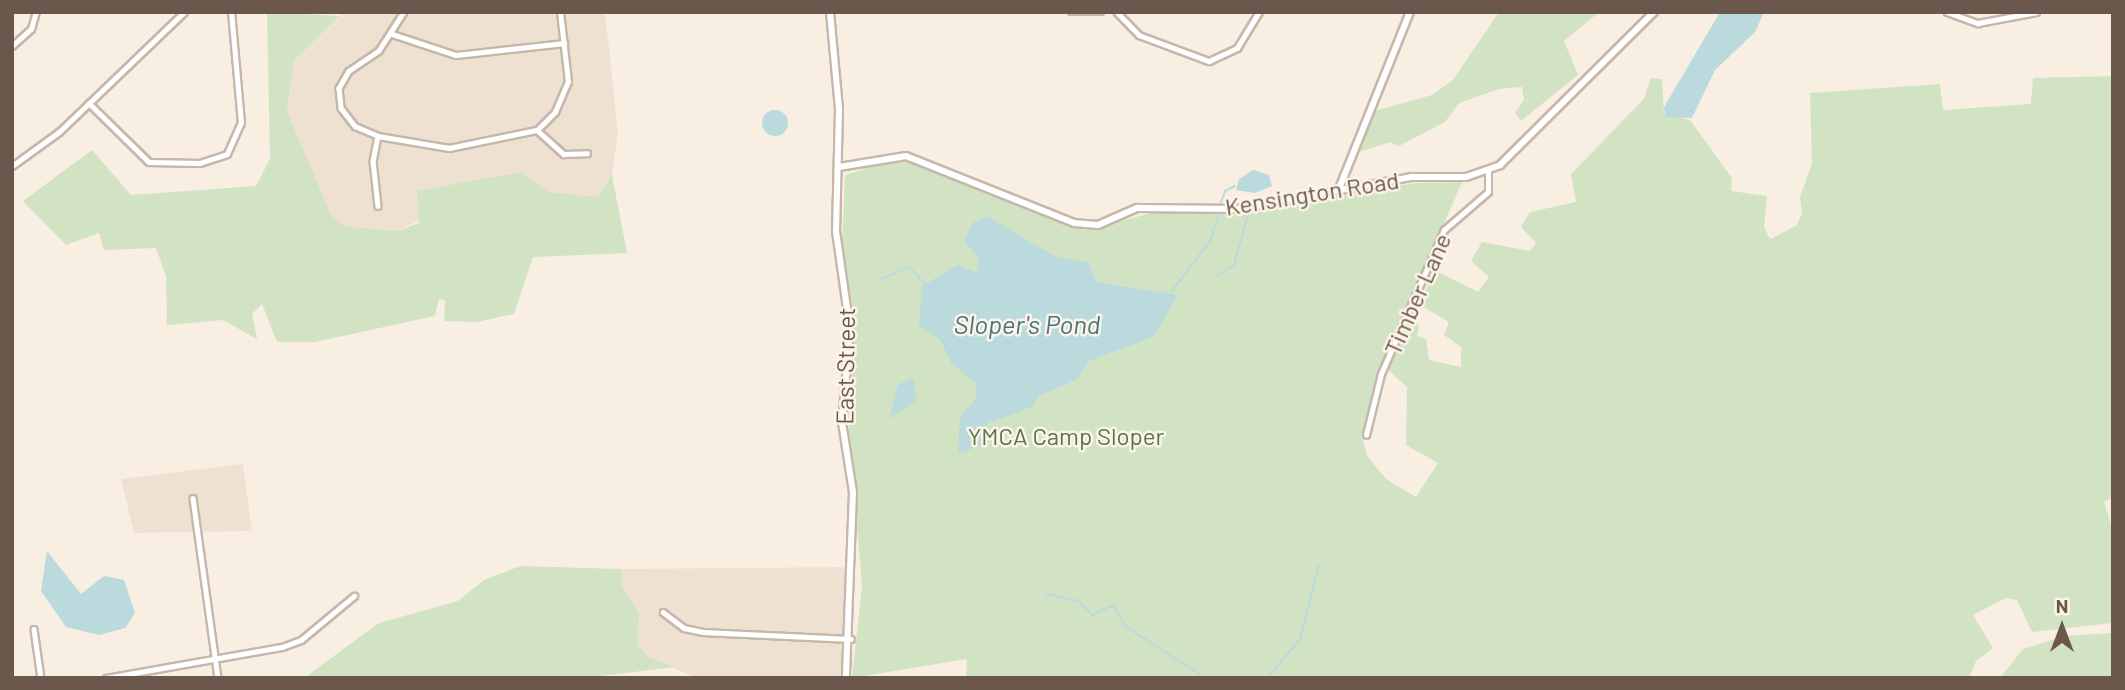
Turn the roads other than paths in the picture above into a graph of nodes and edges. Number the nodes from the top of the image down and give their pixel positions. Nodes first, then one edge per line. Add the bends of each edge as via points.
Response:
1 (36, 12) edge
2 (184, 12) edge
3 (231, 12) edge
4 (404, 12) edge
5 (560, 12) edge
6 (830, 12) edge
7 (1070, 12) edge
8 (1101, 12) edge
9 (1117, 12) edge
10 (1259, 12) edge
11 (1410, 12) edge
12 (1654, 12) edge
13 (1947, 12) edge
14 (2036, 12) edge
15 (392, 34) junction
16 (564, 43) junction
17 (12, 46) edge
18 (89, 103) junction
19 (537, 130) junction
20 (378, 136) junction
21 (587, 153) dead end
22 (12, 166) edge
23 (839, 167) junction
24 (1488, 172) junction
25 (1338, 191) junction
26 (378, 206) dead end
27 (1366, 435) dead end
28 (192, 498) dead end
29 (354, 596) dead end
30 (663, 612) dead end
31 (34, 629) dead end
32 (851, 639) junction
33 (215, 658) junction
34 (41, 678) edge
35 (106, 678) edge
36 (218, 678) edge
37 (846, 678) edge

1 - 17 street via 30,29
2 - 18 street
3 - 18 street via 241,123 227,154 200,163 149,162
4 - 15 street
5 - 16 street
6 - 23 main road, East Street
7 - 8 street
9 - 10 street via 1139,35 1209,61 1237,48
11 - 25 main road
12 - 24 main road
13 - 14 street via 1978,23
15 - 16 street via 456,55
15 - 20 street via 339,88 341,108 355,126
16 - 19 street via 564,98
18 - 22 street
19 - 20 street via 449,148
19 - 21 street via 565,154
20 - 26 street via 373,161
23 - 25 main road, Kensington Road via 906,156 1074,223 1098,225 1137,208 1237,208
23 - 32 main road, East Street via 836,231 850,330 842,422 853,492
24 - 25 main road, Kensington Road
24 - 27 street, Timber Lane via 1492,180 1485,197 1444,230 1376,389
28 - 33 street
29 - 33 street via 301,640
30 - 32 street via 684,628 703,632
31 - 34 street
32 - 37 main road, East Street
33 - 35 street
33 - 36 street

